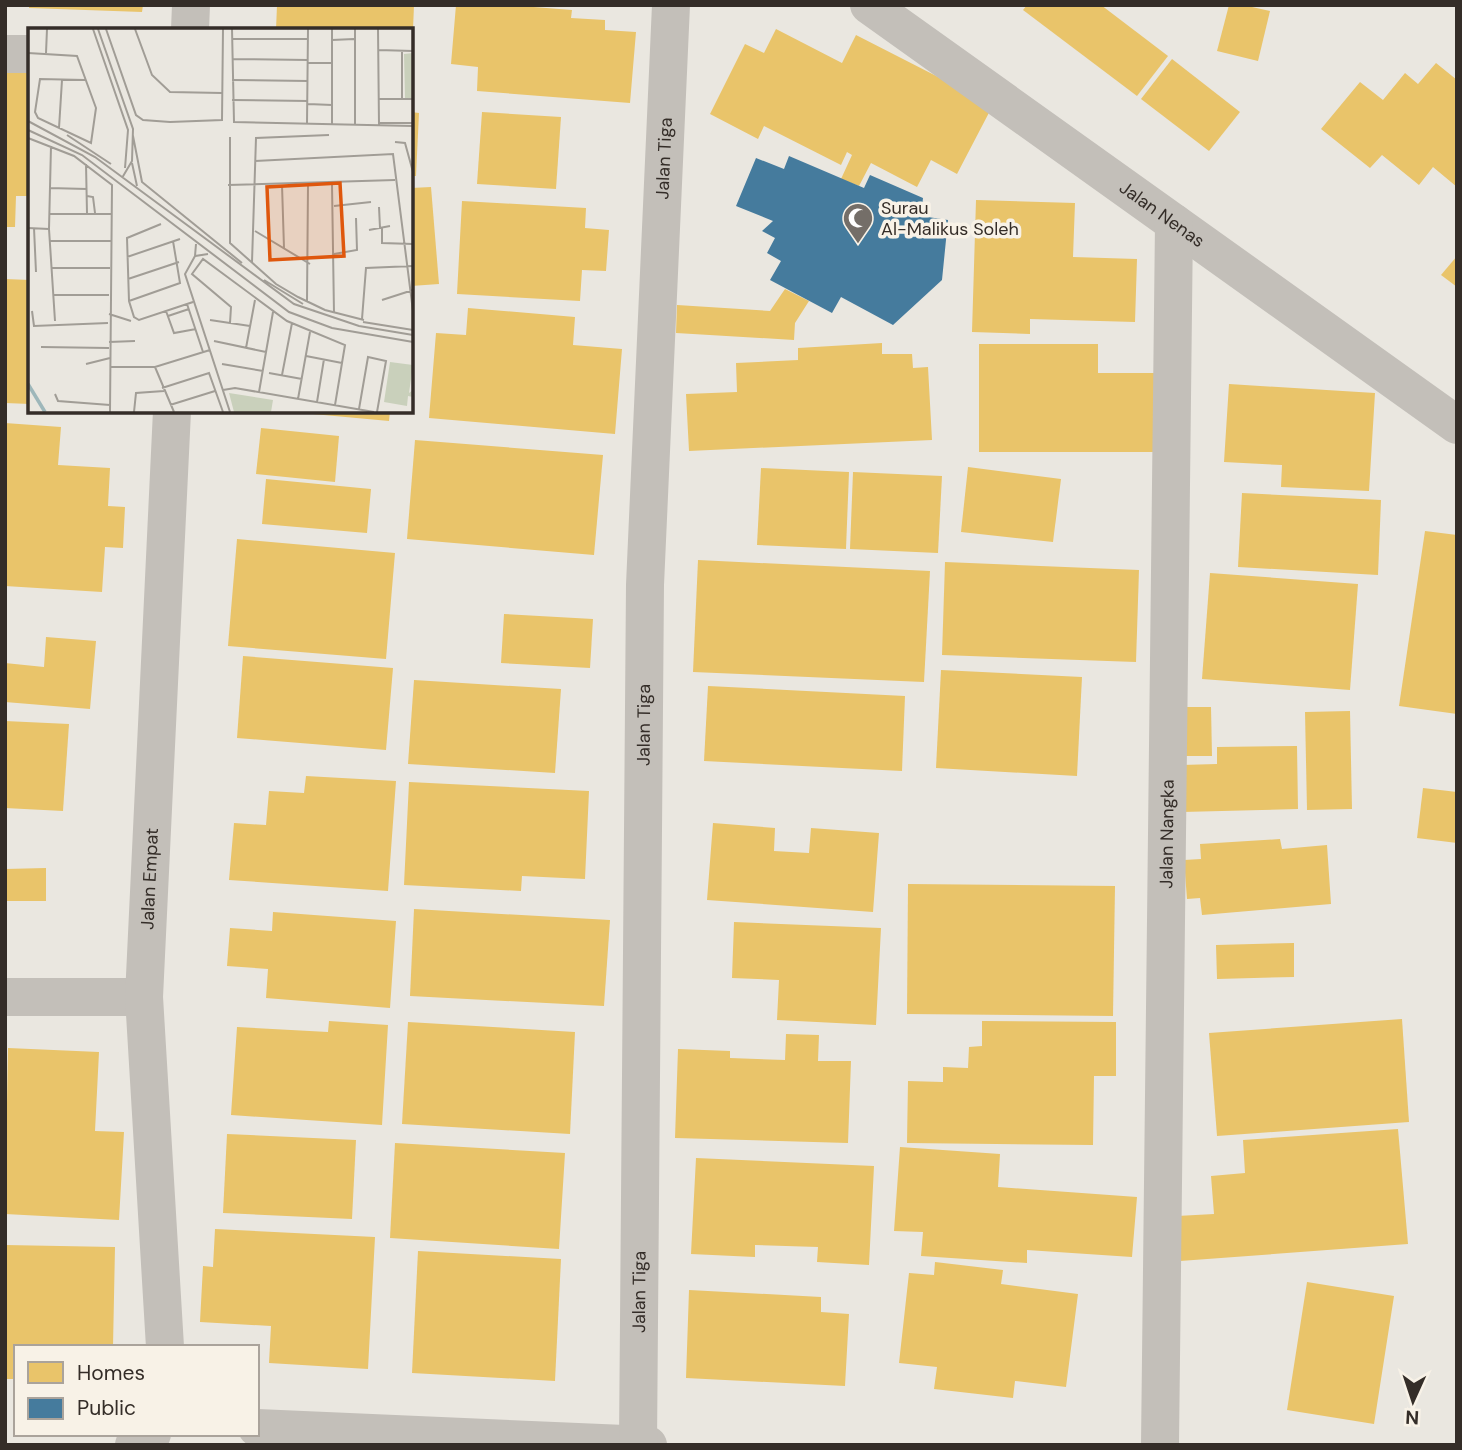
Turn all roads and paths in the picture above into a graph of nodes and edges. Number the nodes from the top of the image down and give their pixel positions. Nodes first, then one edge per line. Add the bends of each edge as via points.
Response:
1 (191, 5) edge
2 (671, 5) edge
3 (869, 5) edge
4 (190, 28) edge
5 (5, 54) edge
6 (28, 54) edge
7 (1174, 223) junction
8 (172, 413) edge
9 (1457, 425) edge
10 (5, 997) edge
11 (144, 997) junction
12 (165, 1345) edge
13 (259, 1428) edge
14 (638, 1444) edge
15 (648, 1445) edge
16 (1160, 1445) edge

1 - 4 street
2 - 14 street, Jalan Tiga via 645,585
3 - 7 street, Jalan Nenas
5 - 6 street
7 - 9 street, Jalan Nenas
7 - 16 street, Jalan Nangka
8 - 11 street, Jalan Empat
10 - 11 street
11 - 12 street, Jalan Empat
13 - 14 street
14 - 15 street

